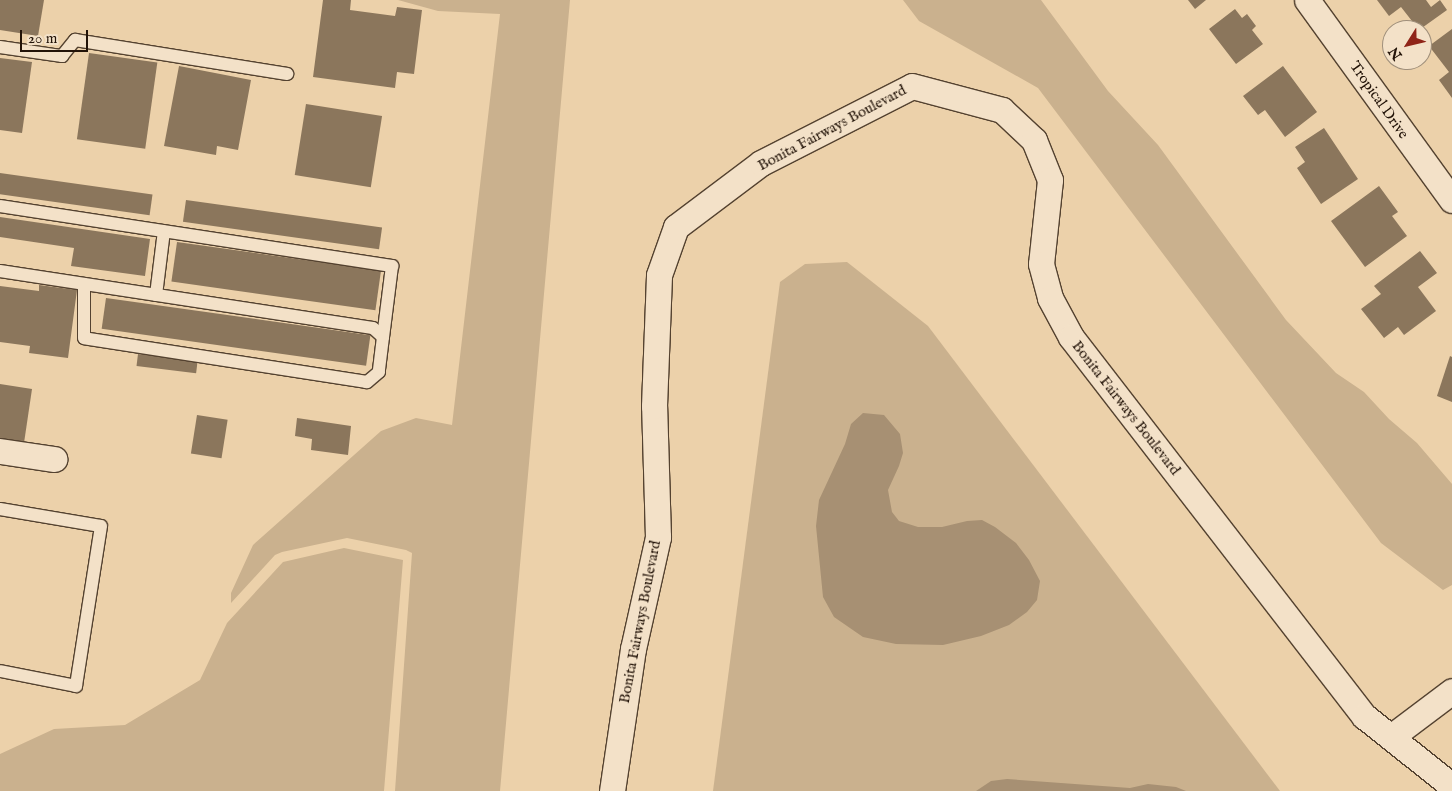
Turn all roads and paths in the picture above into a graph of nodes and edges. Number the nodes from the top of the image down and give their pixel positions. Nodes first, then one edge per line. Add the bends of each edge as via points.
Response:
1 (1306, 0) edge
2 (0, 47) edge
3 (287, 74) dead end
4 (1452, 200) edge
5 (0, 206) edge
6 (164, 231) junction
7 (0, 271) edge
8 (84, 284) junction
9 (156, 295) junction
10 (383, 337) junction
11 (0, 451) edge
12 (54, 459) dead end
13 (0, 509) edge
14 (0, 671) edge
15 (1452, 691) edge
16 (1391, 737) junction
17 (1452, 786) edge
18 (612, 791) edge

1 - 4 street, Tropical Drive
2 - 3 lane via 62,56 74,40
5 - 6 lane
6 - 9 lane
6 - 10 lane via 392,266
7 - 8 lane
8 - 9 lane
8 - 10 lane via 84,338 367,382 379,372
9 - 10 lane via 373,328
11 - 12 street
13 - 14 lane via 101,526 76,686
15 - 16 street
16 - 17 street, Bonita Fairways Boulevard
16 - 18 street, Bonita Fairways Boulevard via 1364,716 1071,337 1050,298 1042,264 1050,180 1034,140 1002,110 912,86 761,163 676,226 658,275 654,406 658,537 633,649

